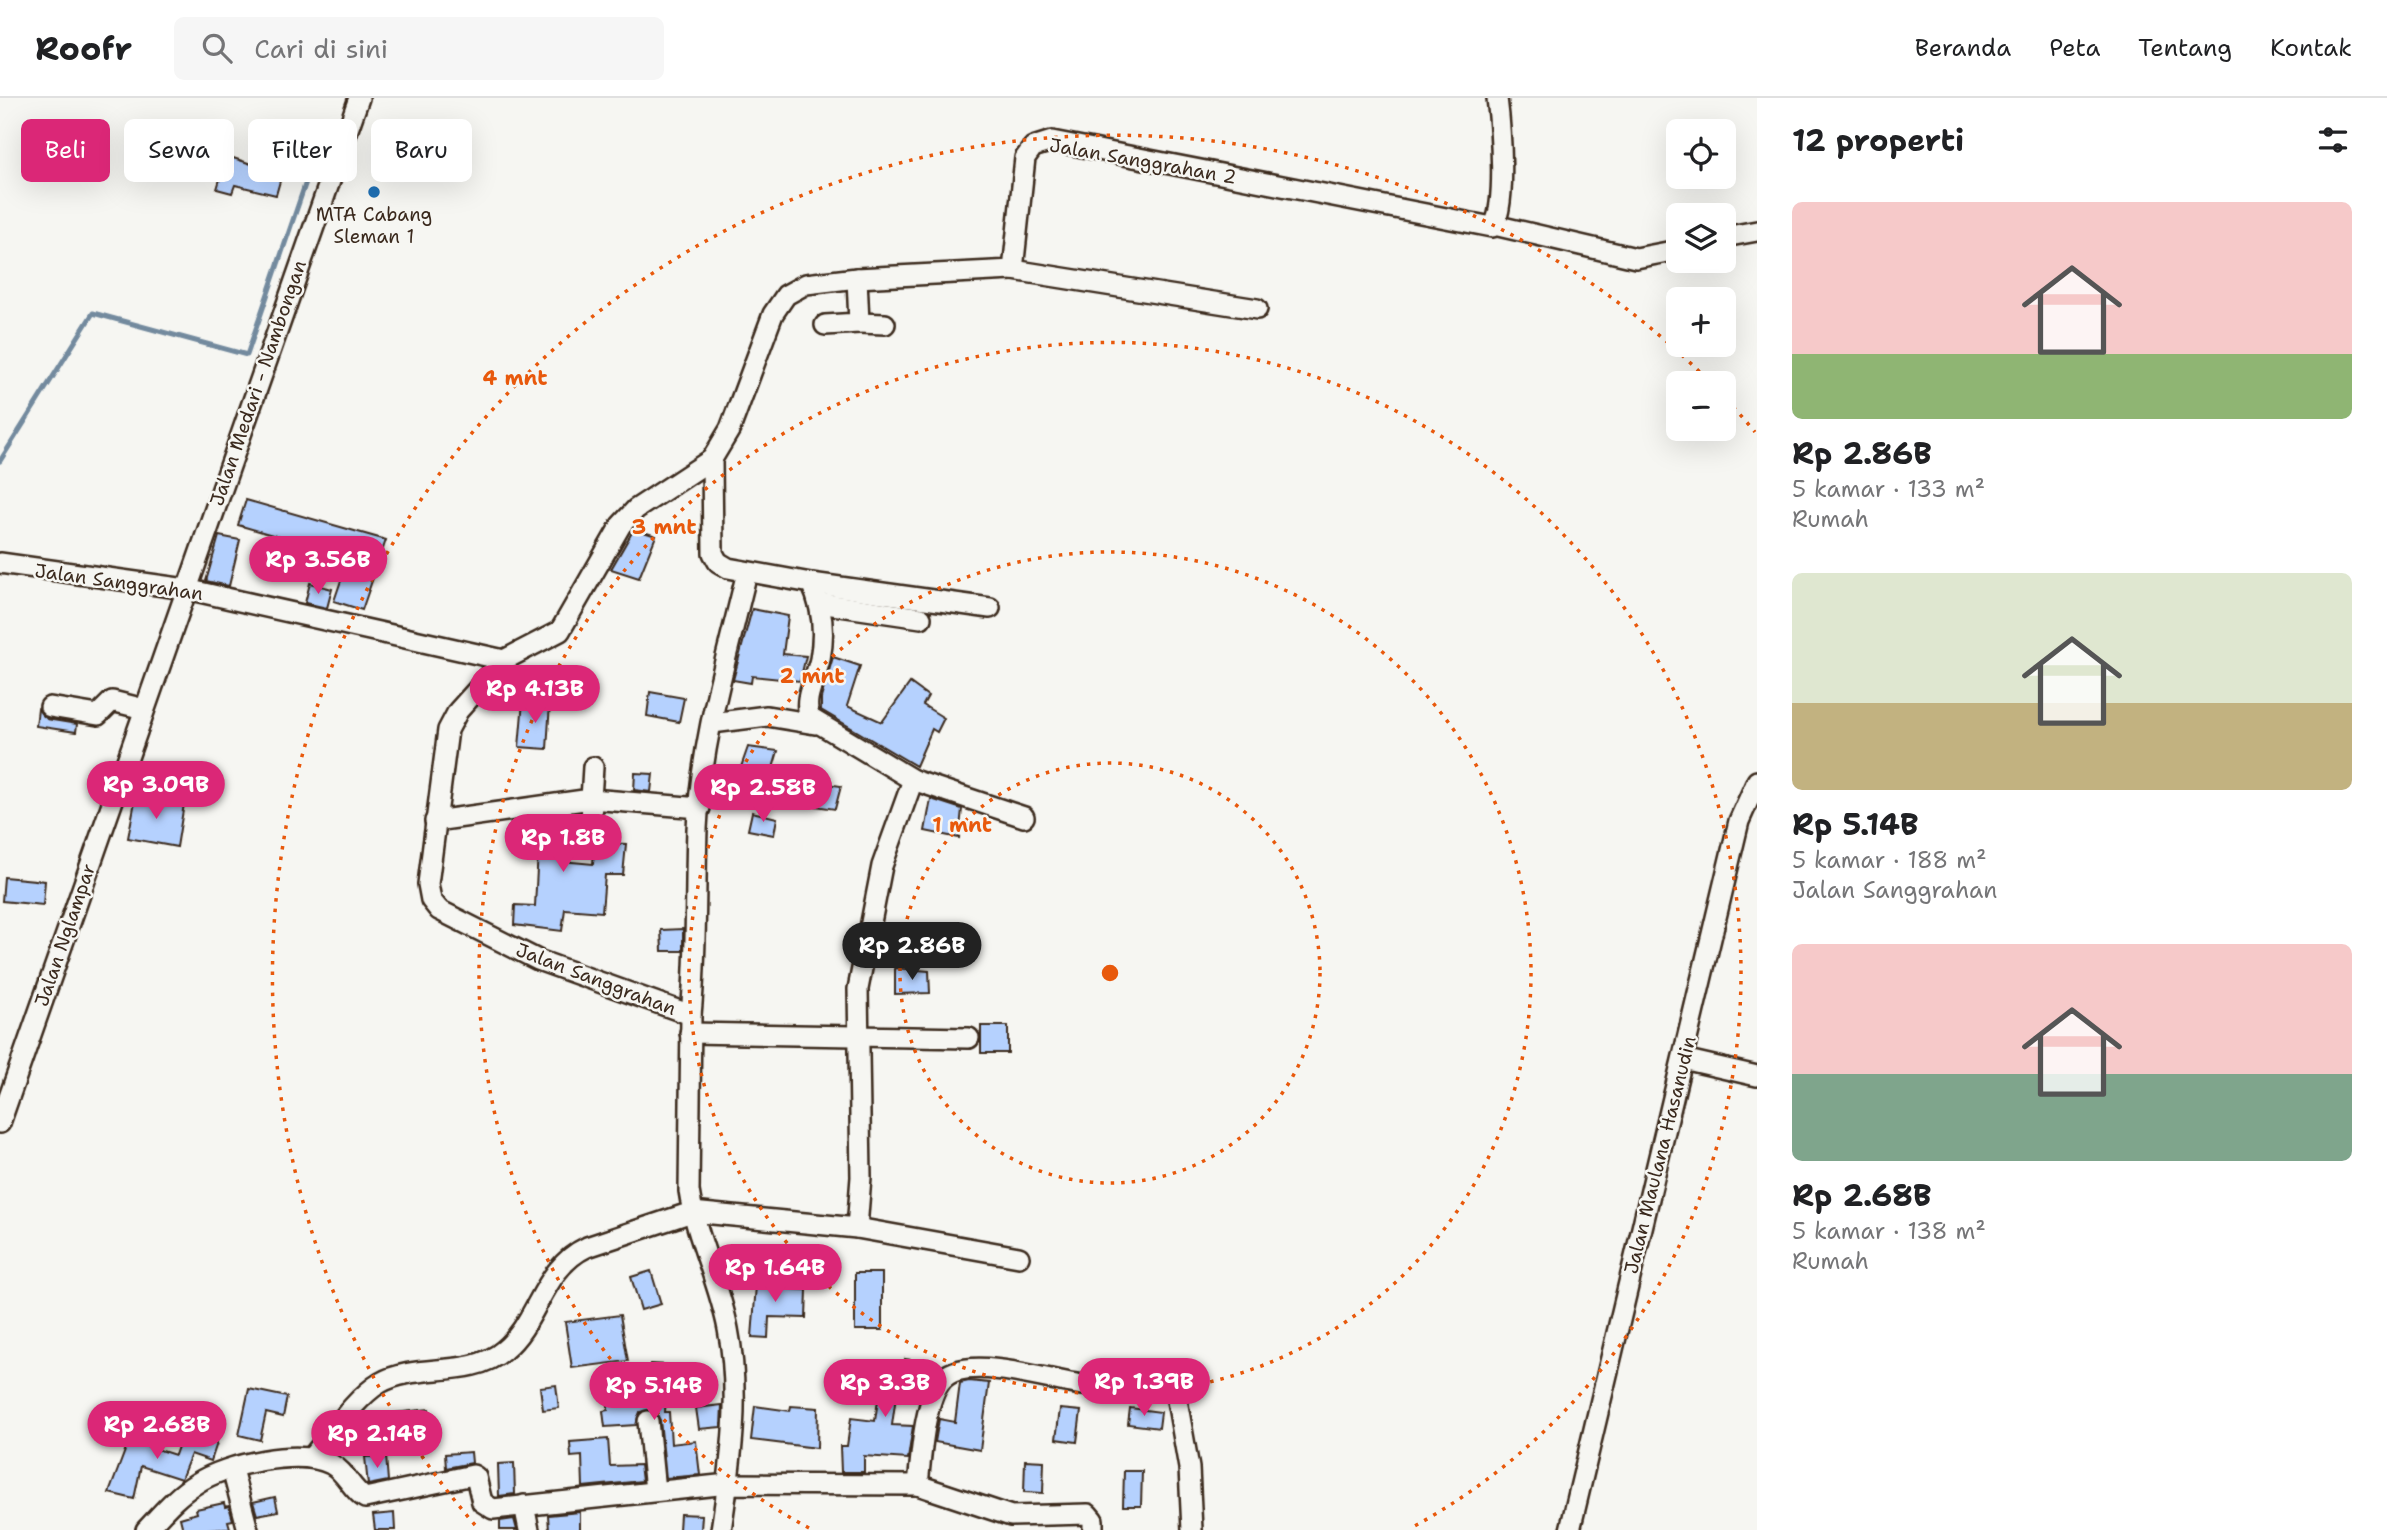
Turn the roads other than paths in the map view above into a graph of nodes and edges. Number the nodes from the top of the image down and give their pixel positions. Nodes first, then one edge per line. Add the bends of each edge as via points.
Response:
1 (359, 98) edge
2 (1497, 98) edge
3 (1494, 225) junction
4 (1757, 231) edge
5 (1736, 235) edge
6 (1666, 252) edge
7 (1013, 270) junction
8 (857, 278) junction
9 (1257, 309) dead end
10 (859, 323) junction
11 (885, 324) dead end
12 (825, 325) dead end
13 (712, 459) junction
14 (0, 563) edge
15 (747, 572) junction
16 (811, 583) junction
17 (186, 590) junction
18 (819, 603) junction
19 (989, 608) dead end
20 (921, 618) dead end
21 (504, 660) junction
22 (50, 707) dead end
23 (144, 709) junction
24 (712, 723) junction
25 (815, 724) junction
26 (593, 767) dead end
27 (913, 780) junction
28 (1757, 781) edge
29 (591, 799) junction
30 (700, 808) junction
31 (1024, 817) dead end
32 (435, 821) junction
33 (605, 831) dead end
34 (691, 1024) junction
35 (859, 1037) junction
36 (969, 1038) dead end
37 (1684, 1059) junction
38 (1757, 1076) edge
39 (0, 1123) edge
40 (692, 1212) junction
41 (857, 1228) junction
42 (1019, 1257) dead end
43 (648, 1422) dead end
44 (310, 1458) junction
45 (232, 1469) junction
46 (728, 1484) junction
47 (918, 1485) junction
48 (655, 1491) junction
49 (524, 1505) junction
50 (1043, 1523) edge
51 (146, 1530) edge
52 (248, 1530) edge
53 (529, 1530) edge
54 (721, 1530) edge
55 (1093, 1530) edge
56 (1192, 1530) edge
57 (1570, 1530) edge

1 - 17 street, Jalan Medari - Nambongan
2 - 3 street via 1502,136
3 - 6 street via 1636,258
3 - 7 street, Jalan Sanggrahan 2 via 1486,228 1052,141 1032,148 1025,158
4 - 5 street
7 - 8 street
7 - 9 street
8 - 10 street
8 - 13 street via 806,285 786,295 773,314 730,429
10 - 11 street
10 - 12 street
13 - 15 street via 713,553 728,568
13 - 21 street via 628,517 560,631
14 - 17 street, Jalan Sanggrahan
15 - 16 street
15 - 24 street
16 - 18 street
16 - 19 street
17 - 21 street, Jalan Sanggrahan
17 - 23 street, Jalan Nglampar
18 - 20 street
18 - 25 street via 822,643 807,702
21 - 32 street, Jalan Sanggrahan via 457,711 448,730
22 - 23 street via 98,715 112,701
23 - 39 street, Jalan Nglampar
24 - 25 street via 767,716
24 - 30 street
25 - 27 street
26 - 29 street
27 - 31 street
27 - 35 street via 882,866 865,937 858,989
28 - 37 street, Jalan Maulana Hasanudin via 1739,821
29 - 30 street
29 - 32 street
29 - 33 street via 592,823
30 - 34 street
32 - 34 street, Jalan Sanggrahan via 428,884 439,910 538,960
34 - 35 street
34 - 40 street, Jalan Sanggrahan
35 - 36 street
35 - 41 street
37 - 38 street
37 - 57 street, Jalan Maulana Hasanudin
40 - 41 street
40 - 44 street via 577,1252 546,1284 502,1352 477,1363 380,1382
40 - 46 street, Jalan Sanggrahan via 714,1270 729,1330 736,1391
41 - 42 street
43 - 48 street
44 - 45 street via 279,1457
44 - 49 street via 332,1464 365,1498 465,1474 476,1477 486,1506
45 - 51 street via 197,1483
45 - 52 street
46 - 47 street
46 - 48 street
46 - 54 street, Jalan Sanggrahan
47 - 50 street
47 - 56 street via 930,1404 942,1380 956,1371 1015,1372 1116,1387 1170,1382 1189,1468
48 - 49 street
49 - 53 street
50 - 55 street via 1088,1514

